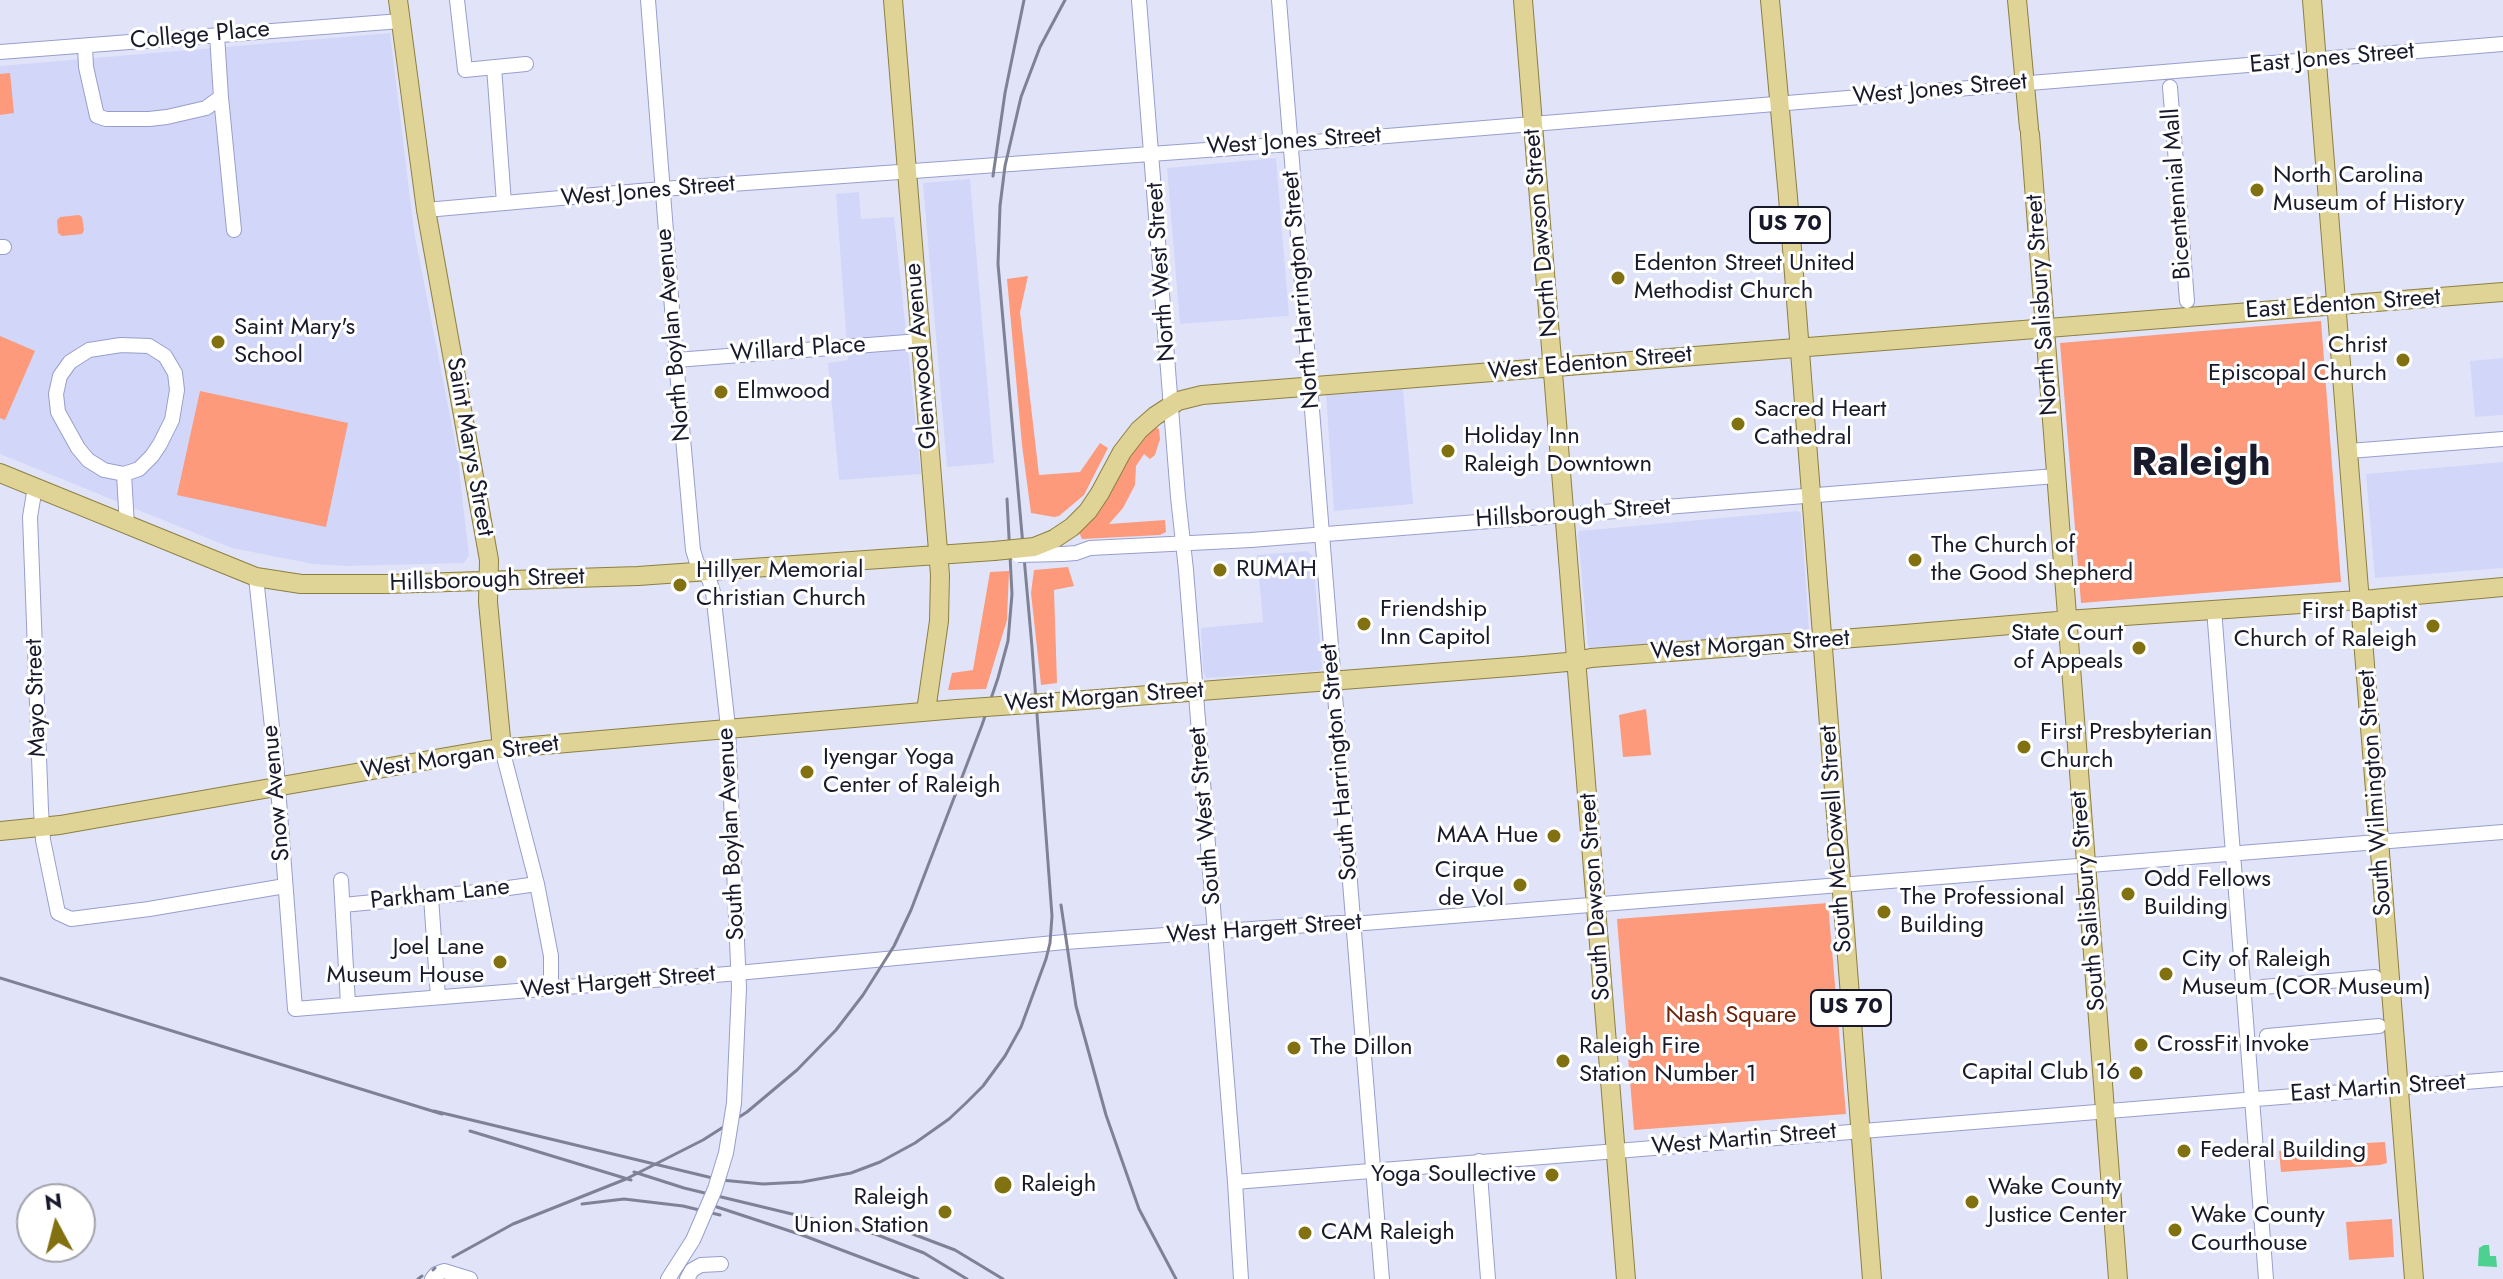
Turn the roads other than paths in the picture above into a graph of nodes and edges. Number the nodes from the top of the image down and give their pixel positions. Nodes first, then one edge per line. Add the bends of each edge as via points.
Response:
1 (398, 0) edge
2 (457, 0) edge
3 (648, 0) edge
4 (893, 0) edge
5 (1139, 0) edge
6 (1279, 0) edge
7 (1523, 0) edge
8 (1770, 0) edge
9 (2017, 0) edge
10 (2312, 0) edge
11 (401, 21) junction
12 (217, 35) junction
13 (2503, 44) edge
14 (85, 46) junction
15 (0, 52) edge
16 (2318, 61) junction
17 (526, 64) dead end
18 (494, 67) junction
19 (2162, 73) joint
20 (2025, 82) junction
21 (2170, 87) dead end
22 (221, 97) junction
23 (1780, 102) junction
24 (1533, 122) junction
25 (1290, 144) junction
26 (1152, 153) junction
27 (907, 173) junction
28 (662, 189) junction
29 (504, 203) junction
30 (426, 210) junction
31 (234, 230) dead end
32 (2503, 292) edge
33 (2337, 305) junction
34 (2184, 309) junction
35 (2045, 328) junction
36 (920, 341) junction
37 (1800, 347) junction
38 (676, 360) junction
39 (1553, 366) junction
40 (1310, 386) junction
41 (1171, 405) junction
42 (2503, 439) edge
43 (2349, 451) junction
44 (0, 473) edge
45 (124, 474) junction
46 (2056, 476) junction
47 (35, 487) junction
48 (1811, 495) junction
49 (1566, 514) junction
50 (127, 526) junction
51 (1322, 533) junction
52 (1061, 535) junction
53 (1183, 545) junction
54 (1090, 548) junction
55 (994, 551) junction
56 (939, 556) junction
57 (703, 571) junction
58 (256, 577) junction
59 (490, 581) junction
60 (2503, 587) edge
61 (2361, 600) junction
62 (2214, 609) junction
63 (2067, 620) junction
64 (1822, 641) junction
65 (1578, 661) junction
66 (1335, 681) junction
67 (1196, 692) junction
68 (926, 711) junction
69 (728, 727) junction
70 (502, 749) junction
71 (278, 787) junction
72 (41, 828) junction
73 (0, 831) edge
74 (2503, 832) edge
75 (2380, 844) junction
76 (2233, 855) junction
77 (2085, 866) junction
78 (341, 880) dead end
79 (537, 884) junction
80 (1841, 885) junction
81 (285, 886) junction
82 (431, 897) junction
83 (343, 905) junction
84 (1597, 905) junction
85 (1353, 924) junction
86 (1215, 932) junction
87 (739, 973) junction
88 (2375, 977) dead end
89 (2263, 987) dead end
90 (551, 988) junction
91 (438, 997) junction
92 (348, 1004) junction
93 (295, 1009) joint
94 (2379, 1026) dead end
95 (2267, 1036) dead end
96 (2503, 1079) edge
97 (2399, 1087) junction
98 (2252, 1098) junction
99 (2105, 1111) junction
100 (1860, 1131) junction
101 (1616, 1150) junction
102 (1479, 1161) junction
103 (1373, 1170) junction
104 (1235, 1182) junction
105 (721, 1264) dead end
106 (434, 1276) edge
107 (466, 1278) edge
108 (668, 1279) edge
109 (687, 1279) edge
110 (1241, 1279) edge
111 (1382, 1279) edge
112 (1488, 1279) edge
113 (1626, 1279) edge
114 (1872, 1279) edge
115 (2118, 1279) edge
116 (2266, 1279) edge
117 (2414, 1279) edge

1 - 11 main road, Saint Marys Street
2 - 18 street via 465,70
3 - 28 street, North Boylan Avenue
4 - 27 main road, Glenwood Avenue
5 - 26 street, North West Street
6 - 25 street, North Harrington Street
7 - 24 main road, North Dawson Street
8 - 23 main road, US 70
9 - 20 main road, North Salisbury Street
10 - 16 main road, South Wilmington Street
11 - 12 street, College Place
11 - 30 main road, Saint Marys Street
12 - 14 street, College Place
12 - 22 street
13 - 16 street, East Jones Street
14 - 15 street, College Place
14 - 22 street via 97,116 167,117 206,108
16 - 19 street, East Jones Street
16 - 33 main road, South Wilmington Street
17 - 18 street
18 - 29 street
19 - 20 street, West Jones Street
20 - 23 street, West Jones Street
20 - 35 main road, North Salisbury Street
21 - 34 street, Bicentennial Mall
22 - 31 street
23 - 24 street, West Jones Street
23 - 37 main road, US 70
24 - 25 street, West Jones Street
24 - 39 main road, North Dawson Street
25 - 26 street, West Jones Street
25 - 40 street, North Harrington Street
26 - 27 street, West Jones Street
26 - 41 street, North West Street
27 - 28 street, West Jones Street
27 - 36 main road, Glenwood Avenue
28 - 29 street, West Jones Street
28 - 38 street, North Boylan Avenue
29 - 30 street, West Jones Street
30 - 59 main road, Saint Marys Street
32 - 33 main road, East Edenton Street
33 - 34 main road, East Edenton Street
33 - 43 main road, South Wilmington Street
34 - 35 main road, West Edenton Street
35 - 37 main road, West Edenton Street
35 - 46 main road, North Salisbury Street
36 - 38 street, Willard Place
36 - 56 main road, Glenwood Avenue
37 - 39 main road, West Edenton Street
37 - 48 main road, US 70
38 - 57 street, North Boylan Avenue via 694,556
39 - 40 main road, West Edenton Street
39 - 49 main road, North Dawson Street
40 - 41 main road, West Edenton Street via 1202,395
40 - 51 street, North Harrington Street
41 - 52 main road, West Edenton Street via 1134,436 1092,505
41 - 53 street, North West Street
42 - 43 street
43 - 61 main road, South Wilmington Street
44 - 47 main road, Hillsborough Street
45 - 45 street via 152,456 177,403 175,373 165,356 149,346 89,350 70,362 56,394 58,412 88,460
45 - 50 street
46 - 48 street, Hillsborough Street
46 - 63 main road, South Salisbury Street
47 - 50 main road, Hillsborough Street
47 - 72 street, Mayo Street via 30,517
48 - 49 street, Hillsborough Street
48 - 64 main road, South McDowell Street / US 70
49 - 51 street, Hillsborough Street
49 - 65 main road, South Dawson Street
50 - 58 main road, Hillsborough Street
51 - 53 street, Hillsborough Street
51 - 66 street, South Harrington Street
52 - 54 street, Hillsborough Street
52 - 55 main road, Hillsborough Street, bridge via 1034,547
53 - 54 street, Hillsborough Street
53 - 67 street, South West Street
54 - 55 street, Hillsborough Street, bridge via 1028,556
55 - 56 main road, Hillsborough Street
56 - 57 main road, Hillsborough Street
56 - 68 main road, Glenwood Avenue via 939,621
57 - 59 main road, Hillsborough Street
57 - 69 street, South Boylan Avenue via 713,592
58 - 59 main road, Hillsborough Street via 339,585
58 - 71 street, Snow Avenue
59 - 70 main road, Saint Marys Street
60 - 61 main road, West Morgan Street
61 - 62 main road, West Morgan Street
61 - 75 main road, South Wilmington Street
62 - 63 main road, West Morgan Street
62 - 76 street
63 - 64 main road, West Morgan Street
63 - 77 main road, South Salisbury Street
64 - 65 main road, West Morgan Street
64 - 80 main road, South McDowell Street / US 70
65 - 66 main road, West Morgan Street
65 - 84 main road, South Dawson Street
66 - 67 main road, West Morgan Street
66 - 85 street, South Harrington Street
67 - 68 main road, West Morgan Street, bridge
67 - 86 street, South West Street
68 - 69 main road, West Morgan Street
69 - 70 main road, West Morgan Street
69 - 87 street, South Boylan Avenue
70 - 71 main road, West Morgan Street
70 - 79 street, Saint Marys Street
71 - 72 main road, West Morgan Street
71 - 81 street, Snow Avenue
72 - 73 main road, West Morgan Street
72 - 81 street, Mayo Street via 56,908 71,919
74 - 75 street, West Hargett Street
75 - 76 street, West Hargett Street
75 - 97 main road, South Wilmington Street
76 - 77 street, West Hargett Street
76 - 98 street
77 - 80 street, West Hargett Street
77 - 99 main road, South Salisbury Street
78 - 83 street
79 - 82 street, Parkham Lane
79 - 90 street, Saint Marys Street via 551,956
80 - 84 street, West Hargett Street
80 - 100 main road, South McDowell Street / US 70
81 - 93 street, Snow Avenue
82 - 83 street, Parkham Lane
82 - 91 street
83 - 92 street
84 - 85 street, West Hargett Street
84 - 101 main road, South Dawson Street
85 - 86 street, West Hargett Street
85 - 103 street, South Harrington Street
86 - 87 street, West Hargett Street
86 - 104 street, South West Street
87 - 90 street, West Hargett Street
87 - 108 street, South Boylan Avenue, bridge via 734,1103 726,1153 693,1240
88 - 89 street
90 - 91 street, West Hargett Street
91 - 92 street, West Hargett Street
92 - 93 street, West Hargett Street
94 - 95 street
96 - 97 street, East Martin Street
97 - 98 street, East Martin Street
97 - 117 main road, South Wilmington Street
98 - 99 street, West Martin Street
98 - 116 street
99 - 100 street, West Martin Street
99 - 115 main road, South Salisbury Street
100 - 101 street, West Martin Street
100 - 114 main road, South McDowell Street / US 70
101 - 102 street, West Martin Street
101 - 113 main road, South Dawson Street
102 - 103 street, West Martin Street
102 - 112 street
103 - 104 street, West Martin Street
103 - 111 street, South Harrington Street
104 - 110 street, South West Street
105 - 109 street via 701,1265
106 - 107 street via 444,1271

